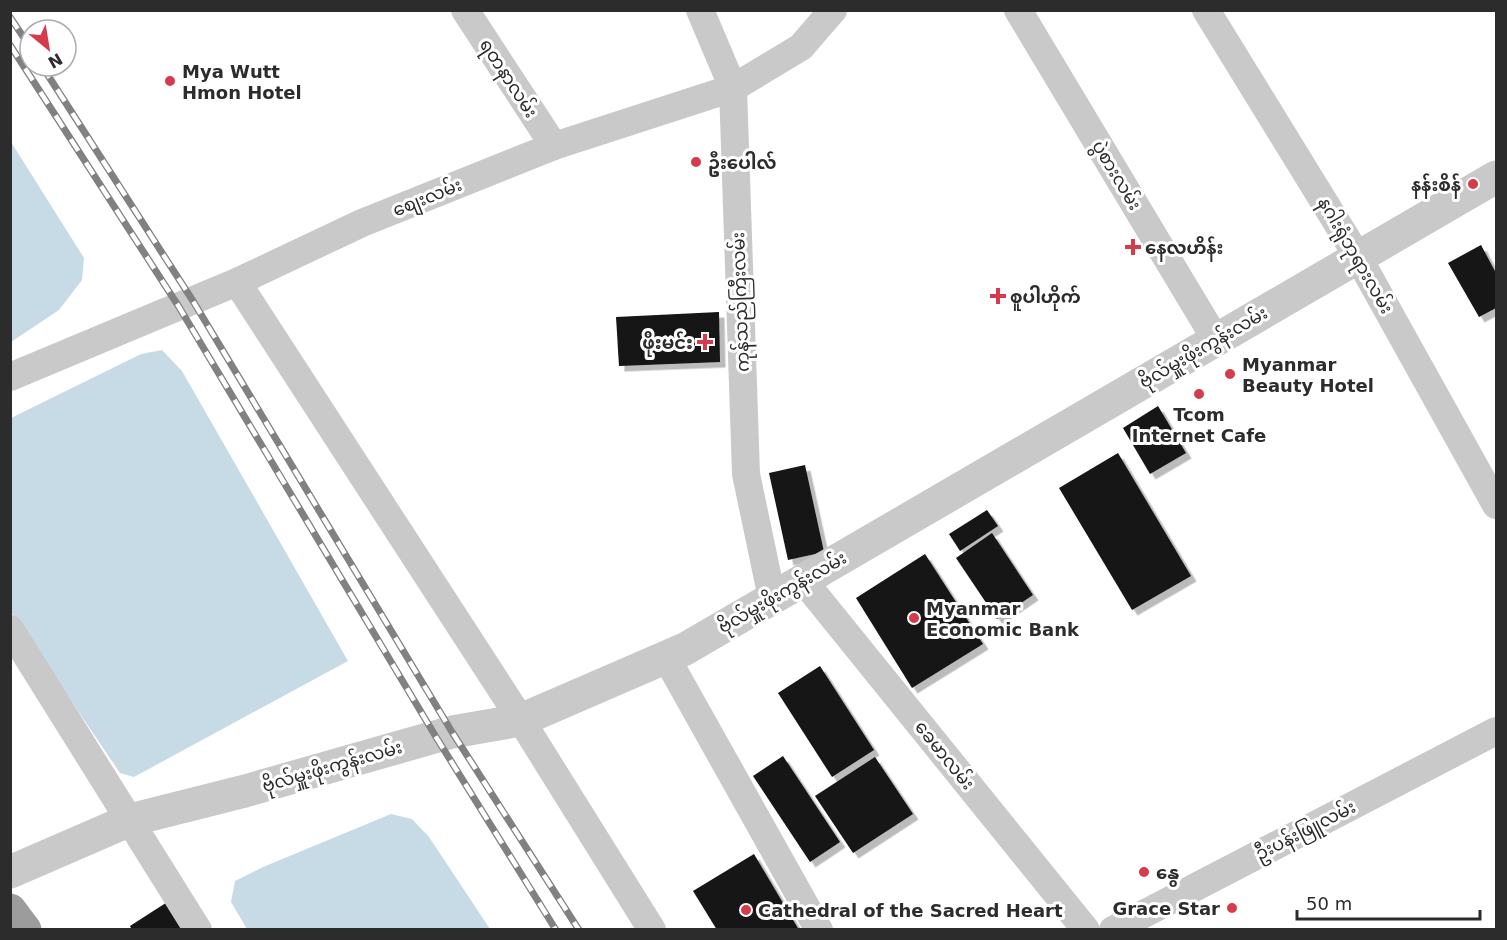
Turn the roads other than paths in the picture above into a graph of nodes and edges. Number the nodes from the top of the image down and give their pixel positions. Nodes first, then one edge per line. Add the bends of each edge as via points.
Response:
1 (465, 10) edge
2 (700, 10) edge
3 (833, 10) edge
4 (1018, 10) edge
5 (1206, 10) edge
6 (733, 88) junction
7 (554, 146) junction
8 (1497, 177) edge
9 (1359, 257) junction
10 (237, 282) junction
11 (1216, 340) junction
12 (10, 377) edge
13 (1497, 505) edge
14 (803, 580) junction
15 (772, 598) junction
16 (10, 629) edge
17 (666, 657) junction
18 (521, 720) junction
19 (1497, 731) edge
20 (130, 820) junction
21 (10, 872) edge
22 (10, 910) edge
23 (26, 930) edge
24 (198, 930) edge
25 (652, 930) edge
26 (819, 930) edge
27 (1086, 930) edge
28 (1113, 930) edge

1 - 7 street, ရတနာလမ်း
2 - 6 street, ကုန်သည်ကြီးလမ်း
3 - 6 street, စျေးလမ်း via 801,47
4 - 11 street, ပွဲစားလမ်း
5 - 9 street, နဂါးရုံဘုရားလမ်း
6 - 7 street, စျေးလမ်း
6 - 15 street, ကုန်သည်ကြီးလမ်း via 746,474
7 - 10 street, စျေးလမ်း via 362,224
8 - 9 street, ဗိုလ်မှူးဖိုးကွန်းလမ်း
9 - 11 street, ဗိုလ်မှူးဖိုးကွန်းလမ်း
9 - 13 street, နဂါးရုံဘုရားလမ်း
10 - 12 street, စျေးလမ်း
10 - 18 street
11 - 14 street, ဗိုလ်မှူးဖိုးကွန်းလမ်း
14 - 15 street, ဗိုလ်မှူးဖိုးကွန်းလမ်း
14 - 27 street, ခေမာလမ်း
15 - 17 street, ဗိုလ်မှူးဖိုးကွန်းလမ်း
16 - 20 street
17 - 18 street, ဗိုလ်မှူးဖိုးကွန်းလမ်း
17 - 26 street
18 - 20 street, ဗိုလ်မှူးဖိုးကွန်းလမ်း via 452,732
18 - 25 street
19 - 28 street, ဦးပန်းဖြူလမ်း
20 - 21 street, ဗိုလ်မှူးဖိုးကွန်းလမ်း
20 - 24 street
22 - 23 highway

